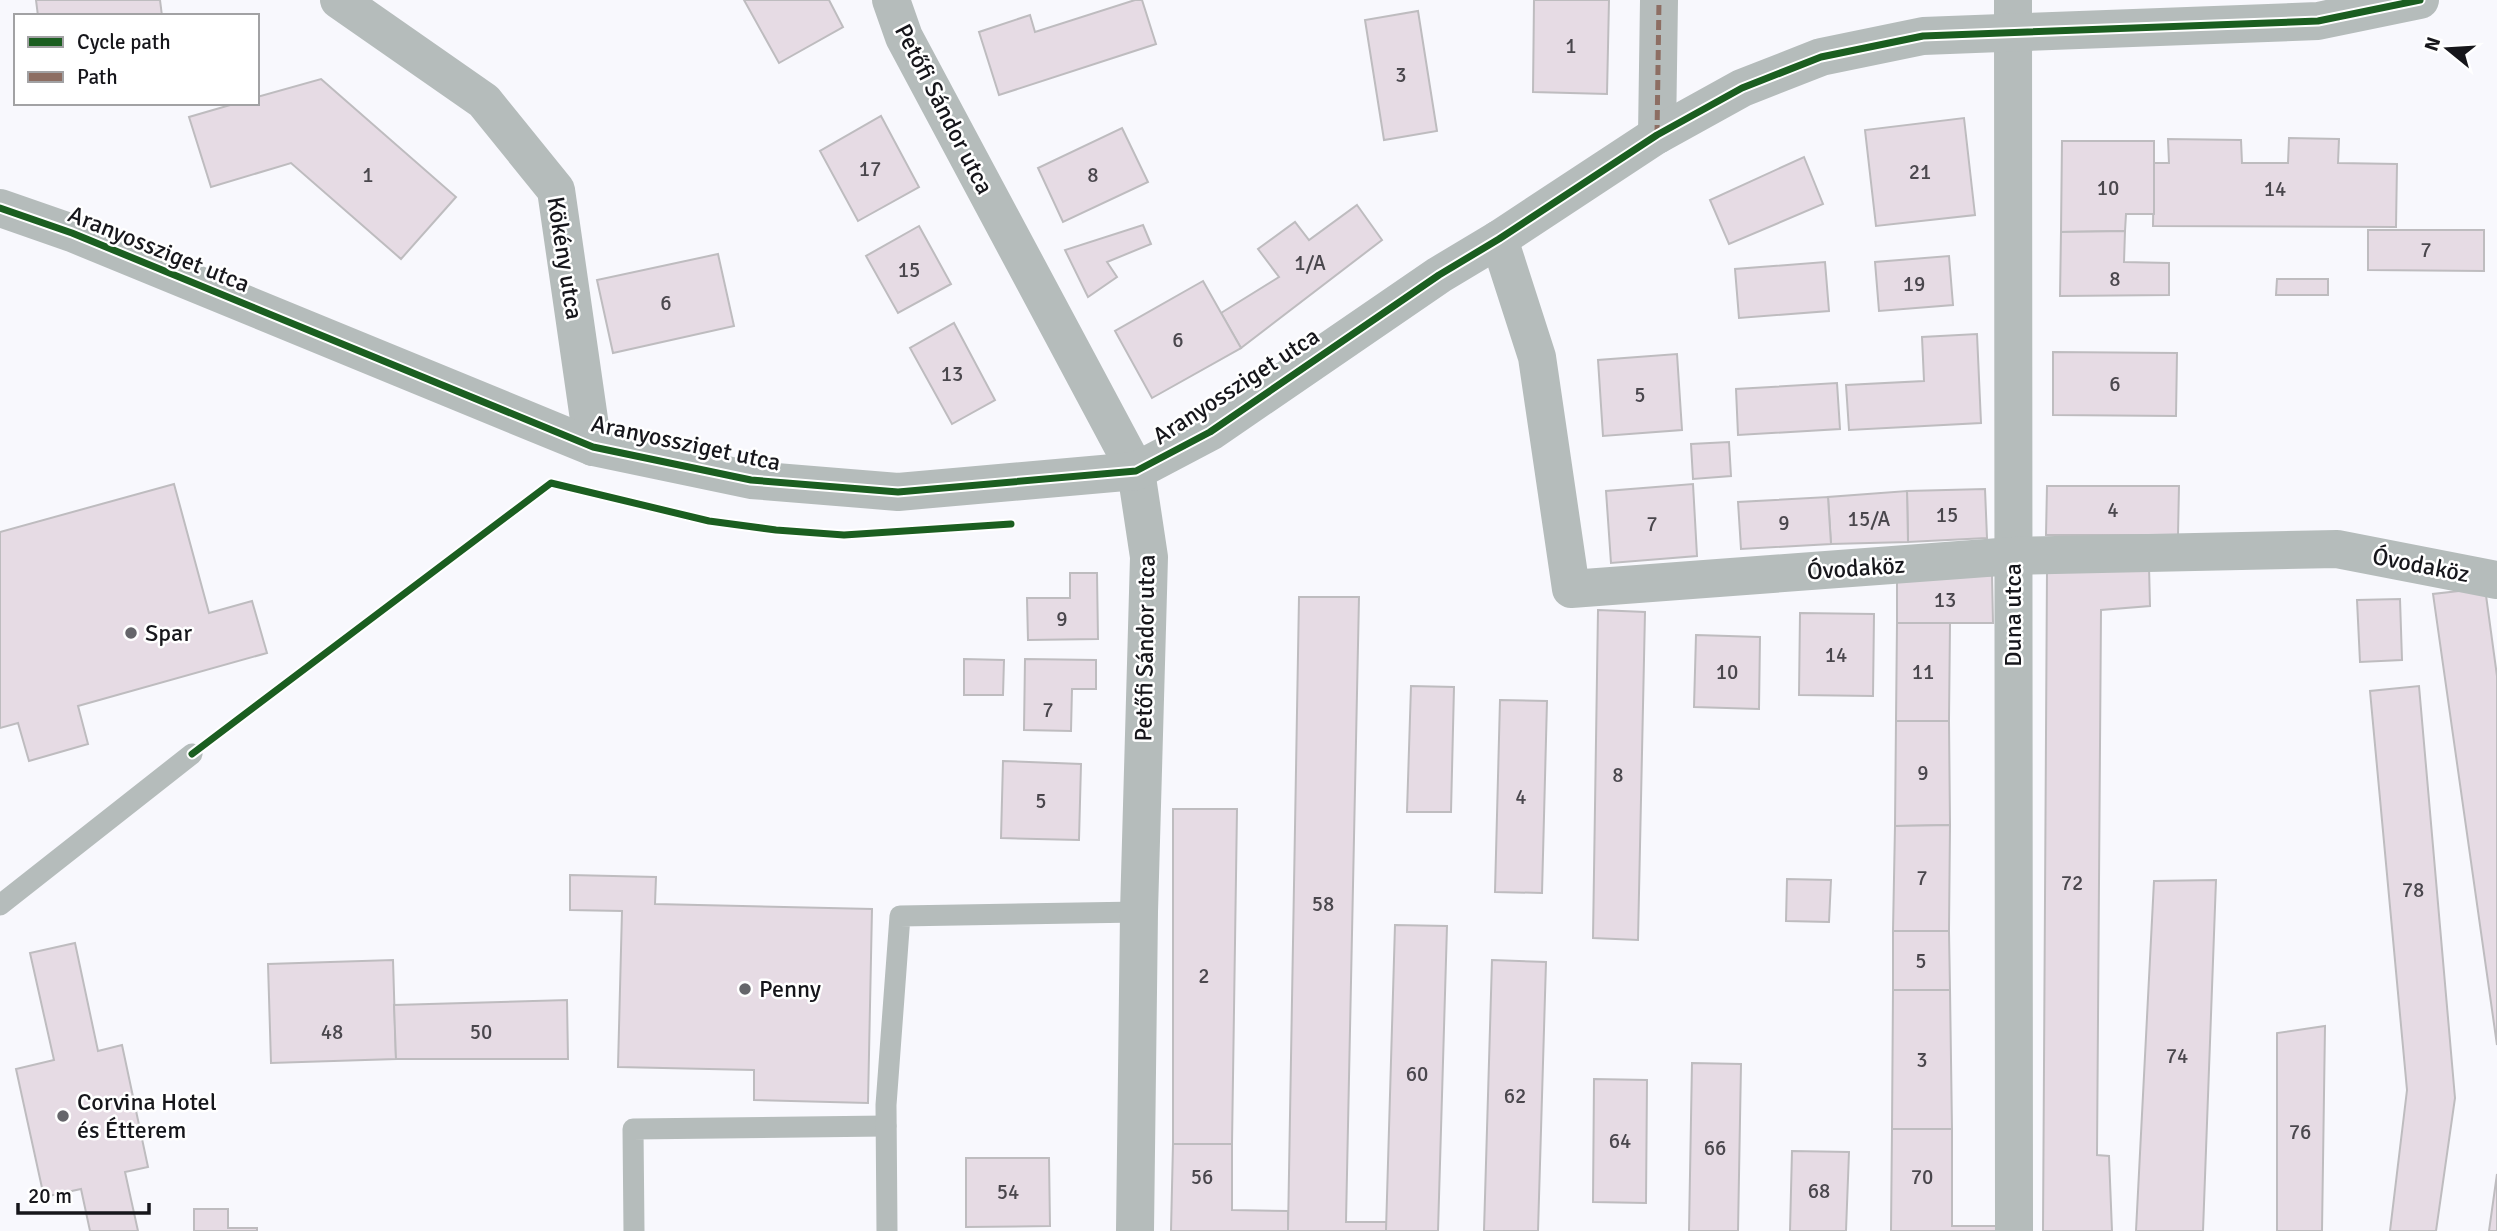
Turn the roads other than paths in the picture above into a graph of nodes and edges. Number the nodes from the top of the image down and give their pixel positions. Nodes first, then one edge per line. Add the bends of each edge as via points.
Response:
1 (339, 0) edge
2 (891, 0) edge
3 (1659, 0) edge
4 (2420, 0) edge
5 (2013, 15) edge
6 (1657, 135) junction
7 (0, 208) edge
8 (1499, 239) junction
9 (593, 447) junction
10 (1136, 471) junction
11 (2013, 556) junction
12 (2497, 580) edge
13 (192, 754) dead end
14 (0, 905) edge
15 (1139, 912) junction
16 (886, 1126) junction
17 (634, 1231) edge
18 (887, 1231) edge
19 (1135, 1231) edge
20 (2014, 1231) edge

1 - 9 street, Kökény utca via 484,102 556,190
2 - 10 street, Petőfi Sándor utca via 904,37
3 - 6 street
4 - 5 street, Aranyossziget utca via 2318,20
5 - 6 street, Aranyossziget utca via 1821,57 1742,88
5 - 11 street, Duna utca
6 - 8 street, Aranyossziget utca
7 - 9 street, Aranyossziget utca via 72,233
8 - 10 street, Aranyossziget utca via 1438,275 1210,432
8 - 11 street, Óvodaköz via 1537,357 1571,589
9 - 10 street, Aranyossziget utca via 751,480 898,492
10 - 15 street, Petőfi Sándor utca via 1149,557
11 - 12 street, Óvodaköz via 2337,549
11 - 20 street, Duna utca
13 - 14 lane
15 - 16 lane via 900,916
15 - 19 street, Petőfi Sándor utca
16 - 17 lane via 632,1129
16 - 18 lane

